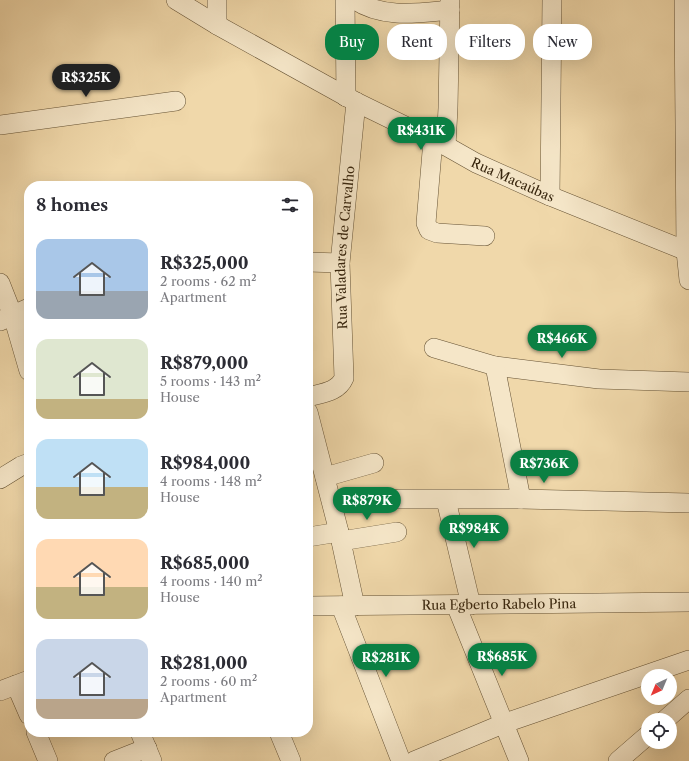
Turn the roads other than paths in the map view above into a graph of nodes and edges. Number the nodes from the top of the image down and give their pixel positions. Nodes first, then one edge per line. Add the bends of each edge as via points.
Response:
1 (176, 0) edge
2 (218, 0) edge
3 (345, 0) edge
4 (355, 0) edge
5 (552, 0) edge
6 (684, 0) edge
7 (450, 5) edge
8 (217, 25) junction
9 (351, 100) junction
10 (176, 101) dead end
11 (0, 125) edge
12 (439, 143) junction
13 (550, 196) junction
14 (485, 236) dead end
15 (688, 251) edge
16 (313, 262) edge
17 (340, 263) junction
18 (689, 280) edge
19 (0, 283) edge
20 (14, 315) edge
21 (434, 348) dead end
22 (24, 352) edge
23 (495, 366) junction
24 (689, 382) edge
25 (313, 396) edge
26 (313, 440) edge
27 (374, 463) dead end
28 (24, 465) edge
29 (318, 469) edge
30 (0, 479) edge
31 (398, 499) dead end
32 (521, 499) junction
33 (446, 500) junction
34 (689, 503) edge
35 (397, 532) dead end
36 (340, 536) junction
37 (313, 537) edge
38 (689, 602) edge
39 (464, 605) junction
40 (313, 606) edge
41 (348, 606) junction
42 (689, 660) edge
43 (15, 685) edge
44 (689, 699) edge
45 (24, 704) edge
46 (673, 713) edge
47 (505, 723) junction
48 (38, 737) edge
49 (281, 737) edge
50 (641, 741) edge
51 (146, 747) edge
52 (48, 761) edge
53 (114, 761) edge
54 (291, 761) edge
55 (401, 761) edge
56 (414, 761) edge
57 (519, 761) edge
58 (618, 761) edge

1 - 8 street, Rua Macaúbas
2 - 8 street
3 - 9 street, Rua Valadares de Carvalho
4 - 7 street via 365,7 392,13 418,13
5 - 13 street
6 - 15 street
7 - 12 street via 448,108
8 - 9 street, Rua Macaúbas
9 - 12 street, Rua Macaúbas
9 - 17 street, Rua Valadares de Carvalho
10 - 11 street
12 - 13 street, Rua Macaúbas
12 - 14 street via 426,222 429,230 437,233
13 - 15 street, Rua Macaúbas
15 - 18 street
16 - 17 street
17 - 25 street, Rua Valadares de Carvalho via 344,378 333,390
19 - 20 street
20 - 22 street
21 - 23 street
23 - 24 street via 599,379
23 - 32 street
26 - 29 street
27 - 29 street
28 - 30 street
29 - 36 street
31 - 33 street
32 - 33 street
32 - 34 street
33 - 39 street
35 - 36 street
36 - 37 street
36 - 41 street
38 - 39 street, Rua Egberto Rabelo Pina
39 - 41 street, Rua Egberto Rabelo Pina
39 - 47 street
40 - 41 street, Rua Egberto Rabelo Pina
41 - 55 street
42 - 47 street
43 - 45 street
44 - 46 street
47 - 56 street
47 - 57 street
48 - 52 street
49 - 54 street
50 - 58 street
51 - 53 street

